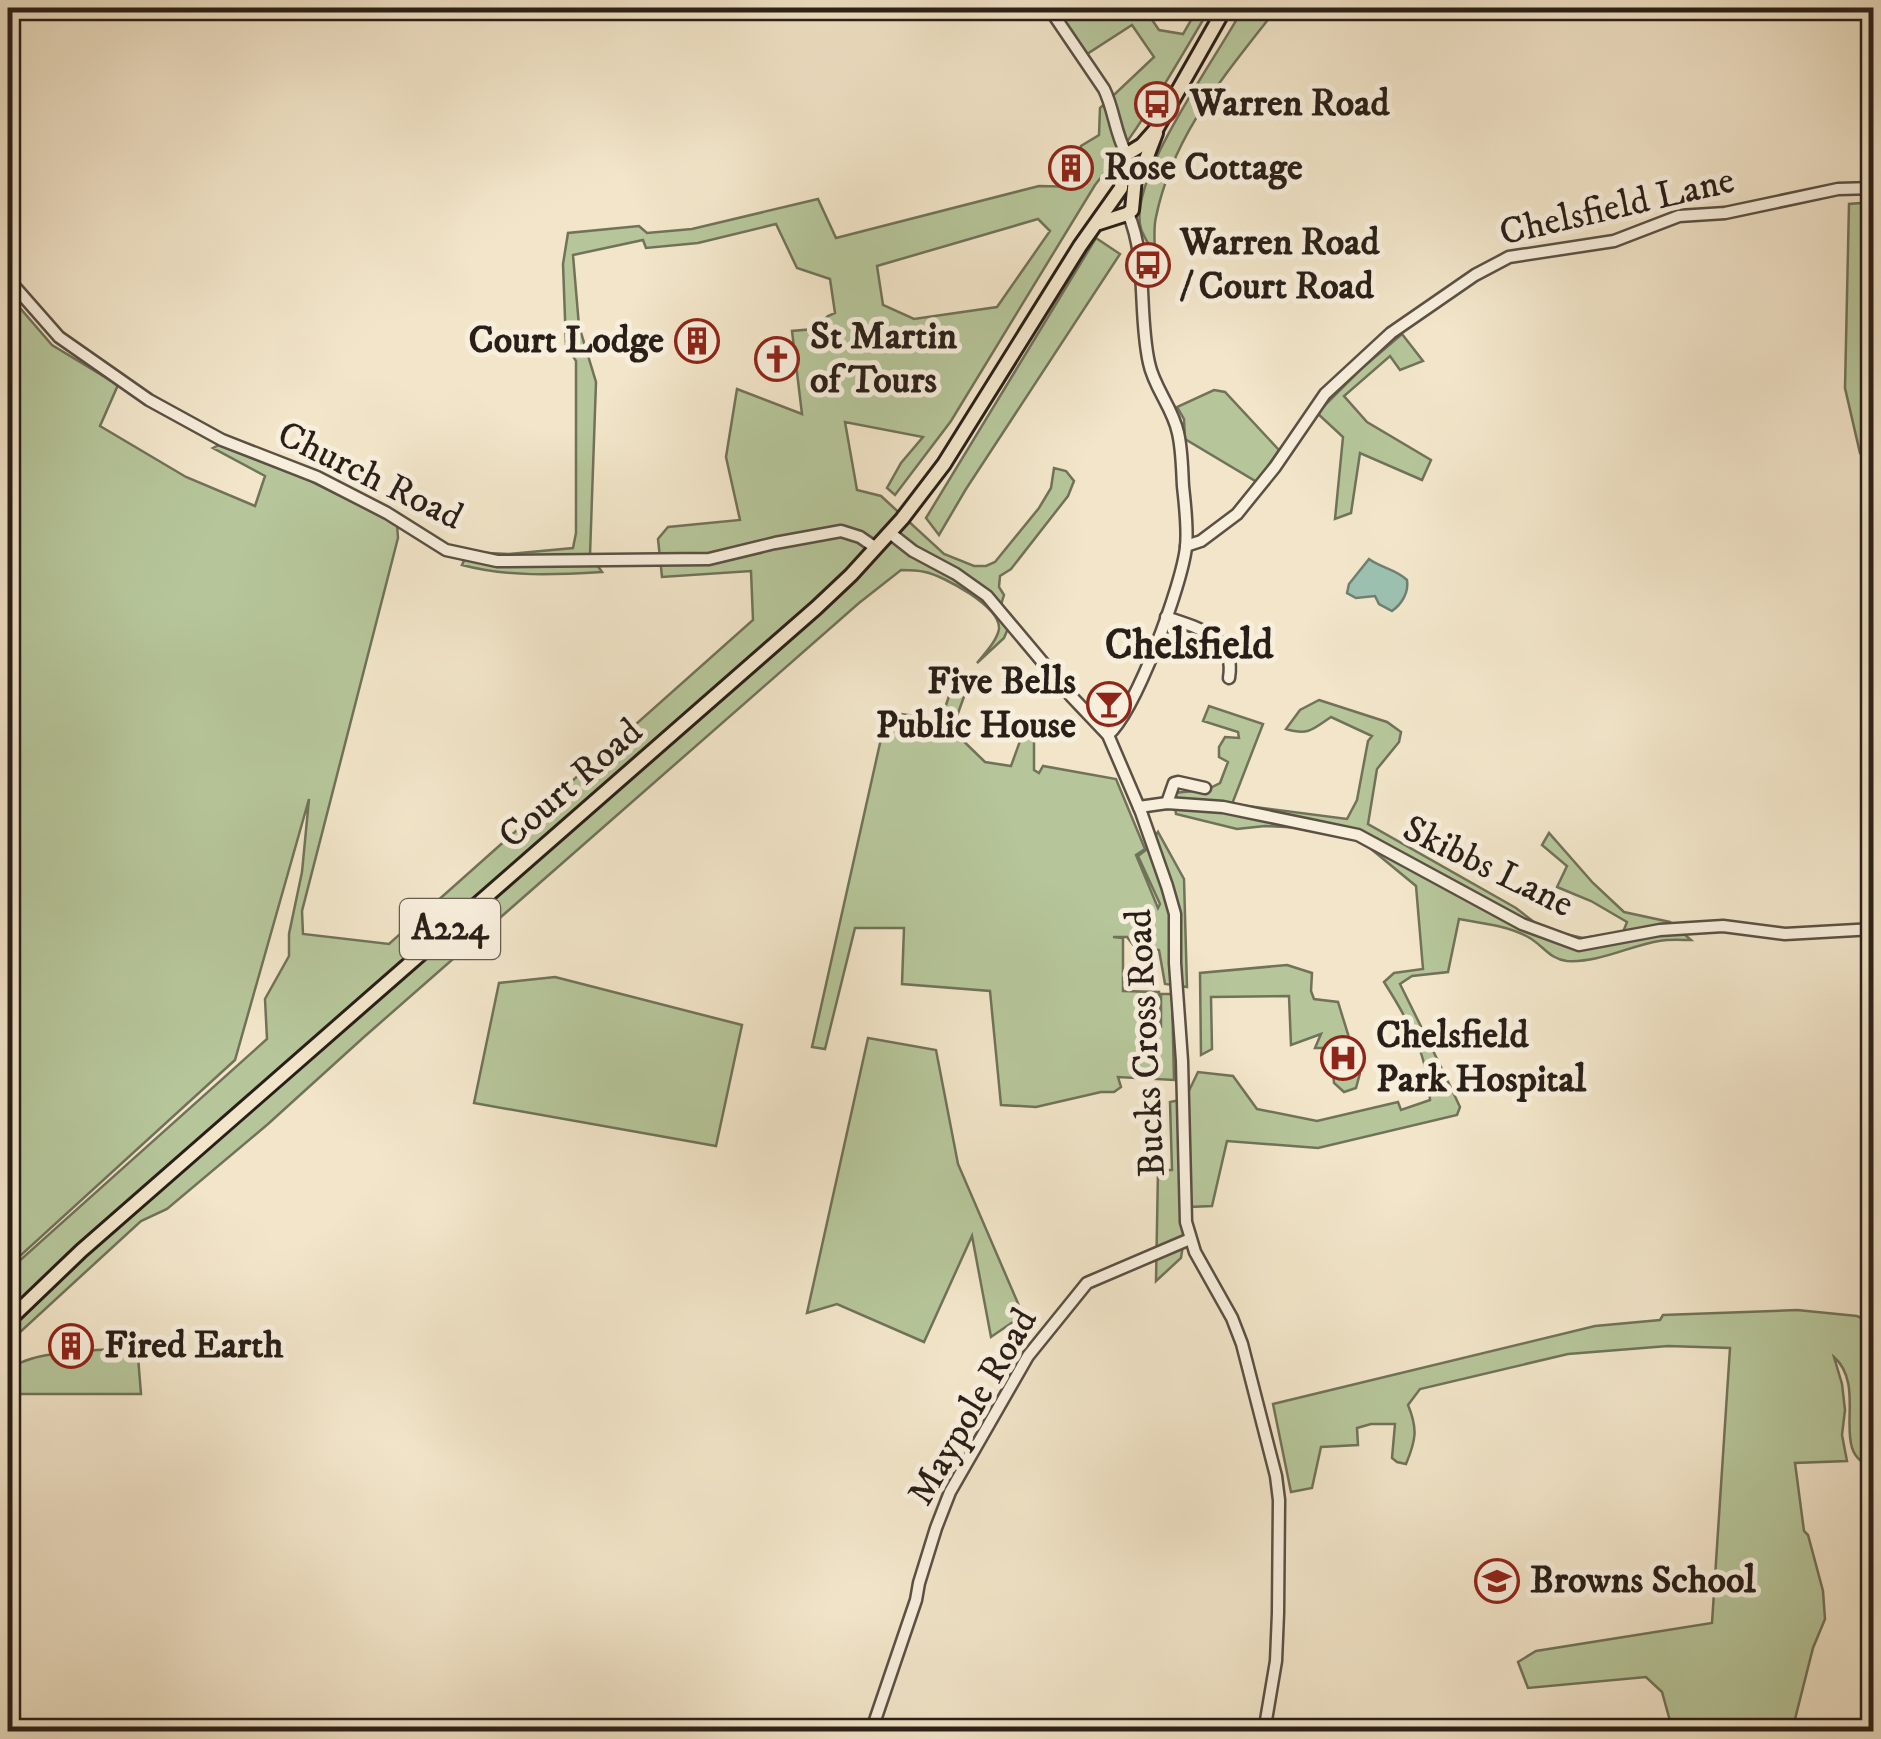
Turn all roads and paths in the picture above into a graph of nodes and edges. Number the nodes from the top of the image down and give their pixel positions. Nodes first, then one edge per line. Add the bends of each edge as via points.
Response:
1 (1049, 8) edge
2 (1225, 8) edge
3 (1157, 128) junction
4 (1127, 156) junction
5 (1141, 166) junction
6 (1874, 188) edge
7 (1114, 197) junction
8 (1128, 209) junction
9 (1097, 224) junction
10 (8, 279) edge
11 (890, 533) junction
12 (1186, 546) junction
13 (876, 548) junction
14 (1166, 617) junction
15 (1228, 678) dead end
16 (1108, 735) junction
17 (1205, 788) dead end
18 (1167, 803) junction
19 (1139, 807) junction
20 (1874, 929) edge
21 (1190, 1238) junction
22 (8, 1321) edge
23 (871, 1732) edge
24 (1264, 1732) edge

1 - 4 street via 1104,88
2 - 3 main road
3 - 4 main road
3 - 5 main road
4 - 5 main road via 1140,152
4 - 5 main road via 1127,170
4 - 7 main road, Court Road / A224
5 - 8 main road
6 - 12 street, Chelsfield Lane via 1679,216 1614,241 1510,257 1475,275 1391,333 1324,394 1237,514
7 - 8 main road via 1126,193
7 - 9 main road, Court Road / A224
8 - 9 main road
8 - 12 street via 1148,362 1180,440
9 - 11 main road, Court Road / A224 via 944,464
10 - 13 street, Church Road via 58,337 149,400 222,440 317,477 446,550 497,561 709,558 842,531
11 - 13 main road, Court Road / A224
11 - 16 street via 987,596
12 - 14 street
13 - 22 main road, Court Road / A224 via 766,653
14 - 15 street via 1218,641 1229,660
14 - 16 street via 1136,692
16 - 19 street, Bucks Cross Road
17 - 18 street via 1178,782
18 - 19 street, Skibbs Lane
18 - 20 street, Skibbs Lane via 1358,835 1522,924 1578,945 1723,926 1786,934
19 - 21 street, Bucks Cross Road via 1175,914
21 - 23 street, Maypole Road via 1086,1283 1028,1356 950,1492
21 - 24 street, Bucks Cross Road via 1242,1344 1276,1476 1276,1661

